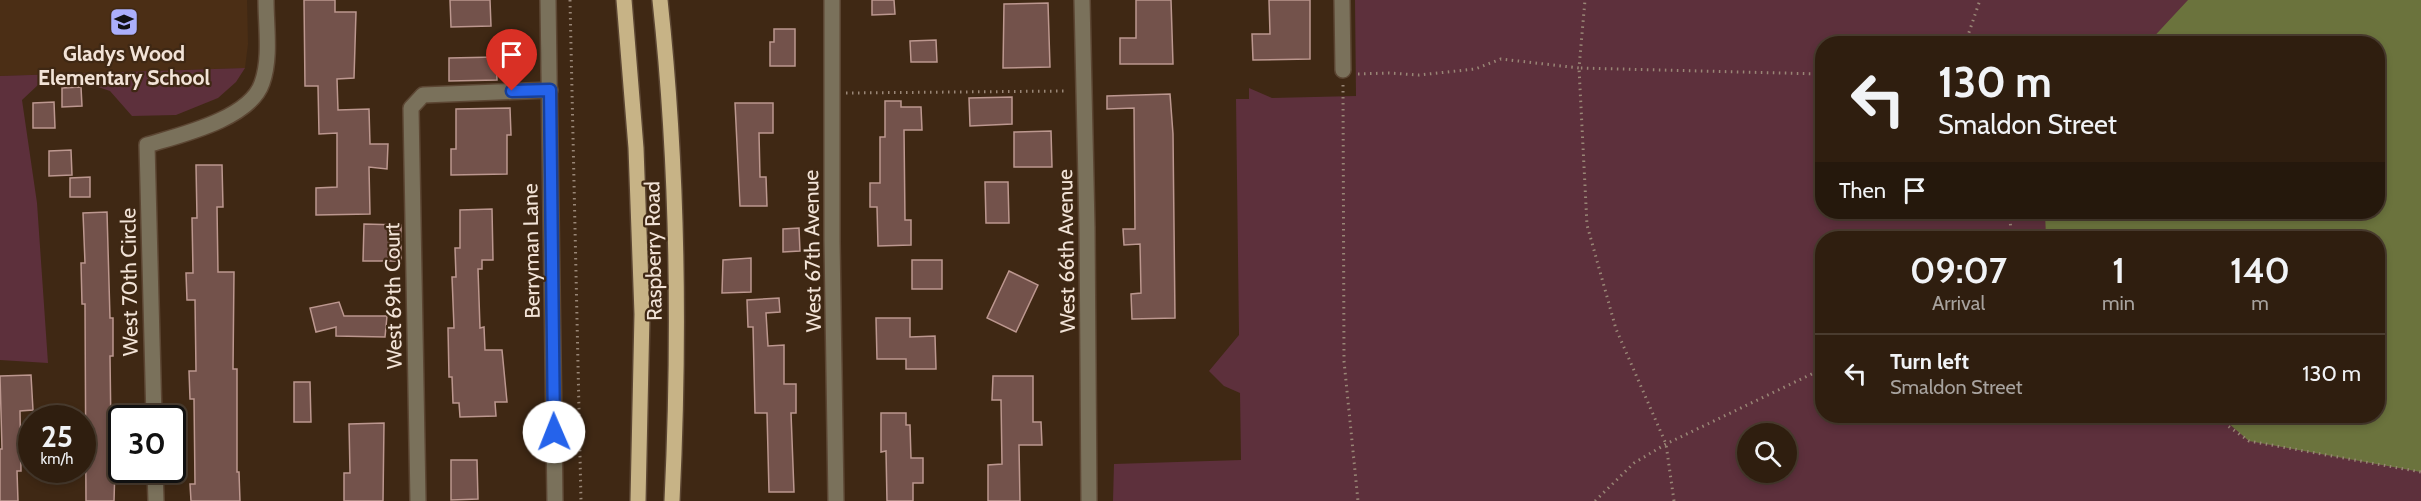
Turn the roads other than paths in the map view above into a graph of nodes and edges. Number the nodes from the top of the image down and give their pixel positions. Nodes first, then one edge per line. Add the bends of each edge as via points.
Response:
1 (266, 0) edge
2 (548, 0) edge
3 (624, 0) edge
4 (660, 0) edge
5 (832, 0) edge
6 (1082, 0) edge
7 (1342, 0) edge
8 (1343, 70) road end
9 (550, 90) junction
10 (154, 405) edge
11 (155, 483) edge
12 (156, 501) edge
13 (418, 501) edge
14 (555, 501) edge
15 (638, 501) edge
16 (672, 501) edge
17 (836, 501) edge
18 (1089, 501) edge

1 - 10 street, West 70th Circle via 267,63 262,85 252,101 201,128 147,145
2 - 9 street, Berryman Lane
3 - 15 main road, Raspberry Road via 636,148 642,314
4 - 16 main road, Raspberry Road via 669,87 676,239
5 - 17 street, West 67th Avenue
6 - 18 street, West 66th Avenue
7 - 8 street
9 - 13 street, West 69th Court via 423,95 411,108
9 - 14 street, Berryman Lane
11 - 12 street

